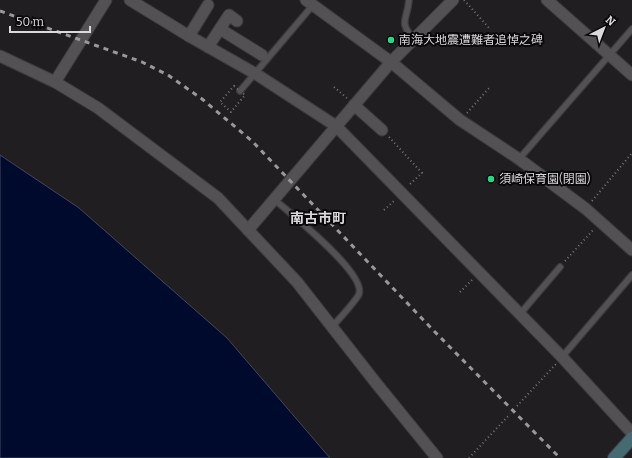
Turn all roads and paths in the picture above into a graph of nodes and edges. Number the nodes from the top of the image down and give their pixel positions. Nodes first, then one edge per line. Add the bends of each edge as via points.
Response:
1 (106, 0) edge
2 (130, 0) edge
3 (409, 0) edge
4 (453, 0) edge
5 (464, 0) edge
6 (547, 0) edge
7 (310, 3) edge
8 (208, 4) dead end
9 (237, 21) dead end
10 (220, 29) junction
11 (490, 29) dead end
12 (632, 29) edge
13 (189, 36) junction
14 (414, 40) junction
15 (208, 47) junction
16 (262, 54) dead end
17 (0, 56) edge
18 (610, 56) junction
19 (391, 62) junction
20 (256, 74) junction
21 (632, 75) edge
22 (55, 82) junction
23 (334, 87) dead end
24 (489, 88) dead end
25 (240, 91) junction
26 (354, 105) junction
27 (460, 120) junction
28 (336, 126) junction
29 (382, 130) joint
30 (632, 152) edge
31 (519, 159) junction
32 (402, 193) junction
33 (274, 200) junction
34 (586, 209) junction
35 (384, 210) dead end
36 (601, 222) junction
37 (248, 230) junction
38 (632, 250) edge
39 (560, 267) joint
40 (479, 272) junction
41 (632, 275) edge
42 (460, 292) dead end
43 (520, 314) junction
44 (332, 327) junction
45 (562, 357) junction
46 (517, 406) dead end
47 (510, 414) dead end
48 (632, 433) edge
49 (632, 438) edge
50 (437, 458) edge
51 (469, 458) edge
52 (614, 458) edge

1 - 22 street
2 - 13 street
3 - 14 lane via 404,27
4 - 14 street
5 - 11 path
6 - 18 street
7 - 19 street
7 - 20 lane
8 - 13 street
9 - 10 street via 229,15
10 - 15 street
10 - 16 street
12 - 18 lane
13 - 15 street
14 - 19 street
15 - 20 street
17 - 22 street
18 - 21 street
18 - 31 lane
19 - 26 street
19 - 27 street
20 - 25 lane
20 - 28 street
22 - 37 street via 98,108 198,182 218,198
23 - 26 path
24 - 27 path
25 - 25 path via 234,86 220,102 231,112 245,95
26 - 28 street
26 - 29 street
27 - 31 street
28 - 32 street
28 - 33 street
29 - 32 path via 422,173
30 - 34 path
31 - 34 street
32 - 35 path
32 - 40 street
33 - 37 street
33 - 44 lane via 316,235 351,270 359,283 359,294
34 - 36 street
36 - 38 street
36 - 39 path
37 - 44 street via 297,282
39 - 43 lane
40 - 42 path
40 - 43 street
41 - 45 lane
43 - 45 street
44 - 50 street
45 - 46 path
45 - 48 street
47 - 51 path
49 - 52 street

